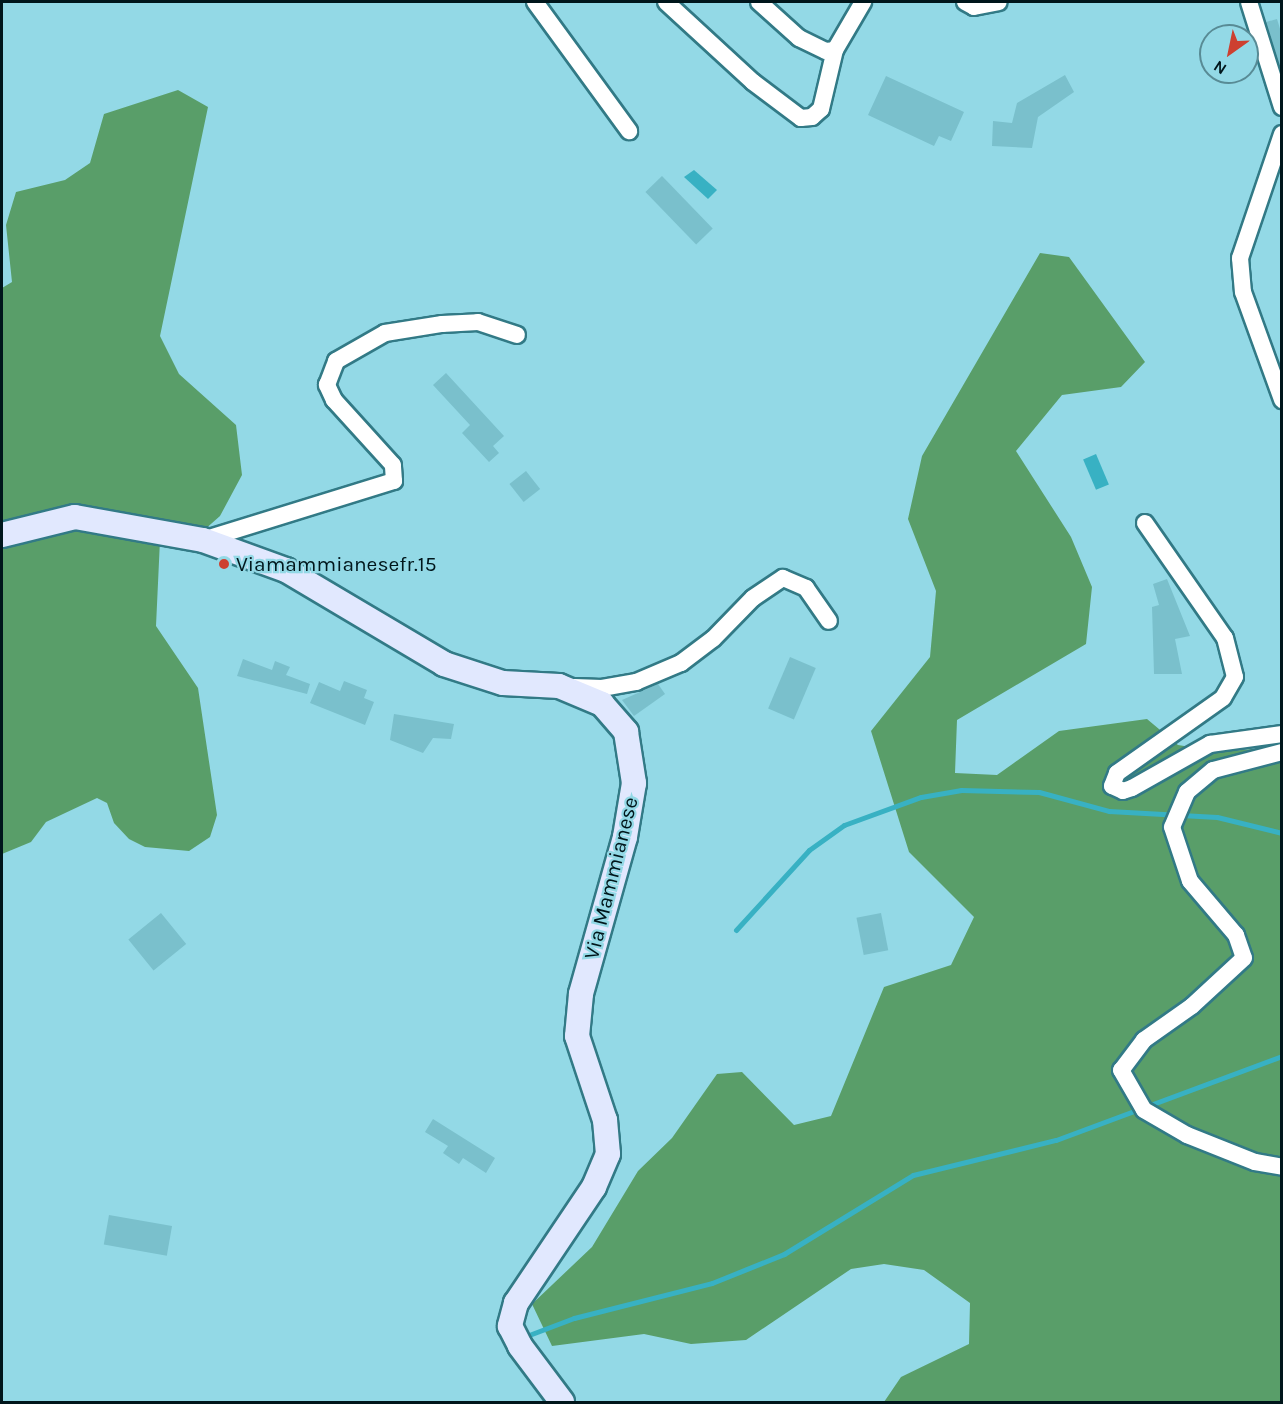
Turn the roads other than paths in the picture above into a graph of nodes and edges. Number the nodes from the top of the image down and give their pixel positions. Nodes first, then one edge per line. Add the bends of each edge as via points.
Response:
1 (535, 2) edge
2 (666, 2) edge
3 (759, 2) edge
4 (863, 2) edge
5 (965, 2) edge
6 (999, 2) edge
7 (1249, 2) edge
8 (835, 50) junction
9 (1281, 107) edge
10 (628, 131) dead end
11 (1281, 134) edge
12 (517, 335) dead end
13 (1281, 400) edge
14 (1145, 523) dead end
15 (2, 535) edge
16 (203, 540) junction
17 (829, 621) dead end
18 (559, 686) junction
19 (1281, 734) edge
20 (1281, 752) edge
21 (1281, 1167) edge
22 (562, 1402) edge

1 - 10 street
2 - 8 street via 753,82 801,118 812,117 821,109
3 - 8 street via 799,38 826,51
4 - 8 street
5 - 6 street via 974,7
7 - 9 street
11 - 13 street via 1240,258 1243,291
12 - 16 street via 478,322 442,324 385,333 336,361 327,386 334,400 393,465 394,481
14 - 19 street via 1226,638 1235,677 1223,698 1117,773 1112,786 1123,791 1132,788 1210,744
15 - 16 main road, Via Mammianese via 75,517
16 - 18 main road, Via Mammianese via 286,570 444,664 503,683
17 - 18 street via 806,588 783,578 753,598 713,639 681,663 636,682 602,688
18 - 22 main road, Via Mammianese via 602,704 626,732 634,783 625,837 581,994 577,1036 605,1120 608,1154 594,1187 516,1302 510,1326
20 - 21 street via 1213,771 1187,792 1172,827 1190,881 1236,934 1244,958 1192,1006 1144,1040 1121,1070 1144,1110 1187,1135 1255,1162

